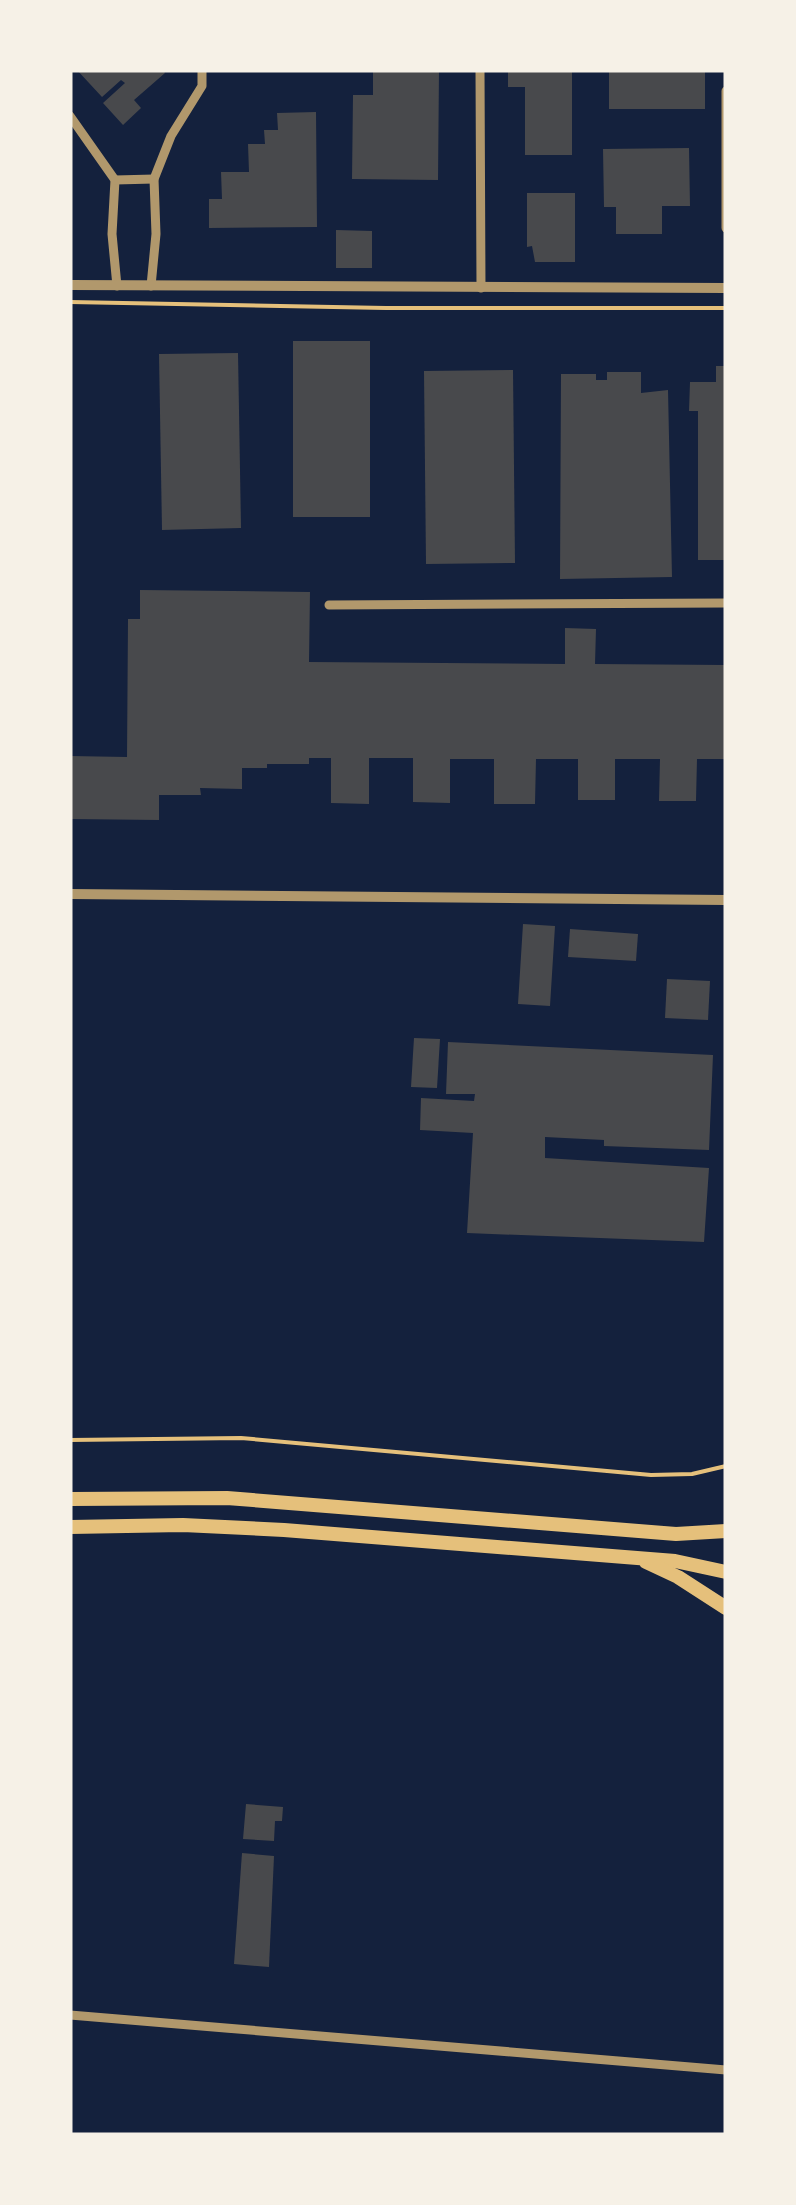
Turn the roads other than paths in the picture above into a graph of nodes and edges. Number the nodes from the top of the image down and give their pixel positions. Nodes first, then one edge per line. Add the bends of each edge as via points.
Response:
1 (202, 70) edge
2 (480, 70) edge
3 (726, 91) edge
4 (70, 116) edge
5 (154, 179) junction
6 (115, 180) junction
7 (726, 228) edge
8 (70, 286) edge
9 (116, 286) junction
10 (151, 286) junction
11 (481, 288) junction
12 (726, 288) edge
13 (726, 603) edge
14 (329, 605) dead end
15 (70, 894) edge
16 (726, 900) edge
17 (70, 1499) edge
18 (70, 1527) edge
19 (726, 1531) edge
20 (636, 1557) junction
21 (726, 1572) edge
22 (726, 1608) edge
23 (70, 2015) edge
24 (726, 2070) edge

1 - 5 street via 202,86
2 - 11 street
3 - 7 street
4 - 6 street
5 - 6 street
5 - 10 street
6 - 9 street
8 - 9 street
9 - 10 street
10 - 11 street
11 - 12 street
13 - 14 street
15 - 16 street
17 - 19 main road via 226,1498 676,1534
18 - 20 main road via 284,1530
20 - 21 main road
20 - 22 main road
23 - 24 street

